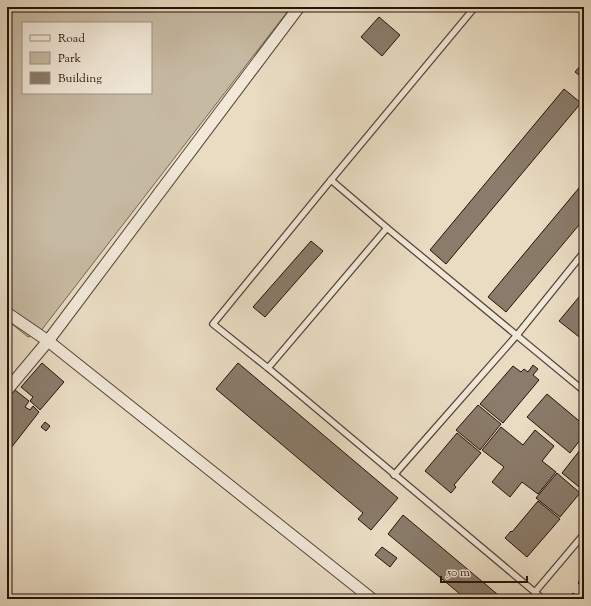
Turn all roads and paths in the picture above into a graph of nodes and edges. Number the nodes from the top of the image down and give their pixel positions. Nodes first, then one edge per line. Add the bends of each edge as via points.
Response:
1 (299, 7) edge
2 (475, 7) edge
3 (331, 180) junction
4 (387, 228) junction
5 (584, 252) edge
6 (7, 313) edge
7 (516, 334) junction
8 (48, 341) junction
9 (268, 368) junction
10 (7, 390) edge
11 (584, 391) edge
12 (394, 475) junction
13 (584, 534) edge
14 (535, 592) junction
15 (372, 599) edge
16 (543, 599) edge

1 - 8 street
2 - 3 lane
3 - 4 lane
3 - 9 lane via 213,324
4 - 7 lane
4 - 9 lane
5 - 7 lane
6 - 8 street
7 - 11 lane
7 - 12 lane
8 - 10 street
8 - 15 street
9 - 12 lane
12 - 14 lane
13 - 14 lane
14 - 16 lane

